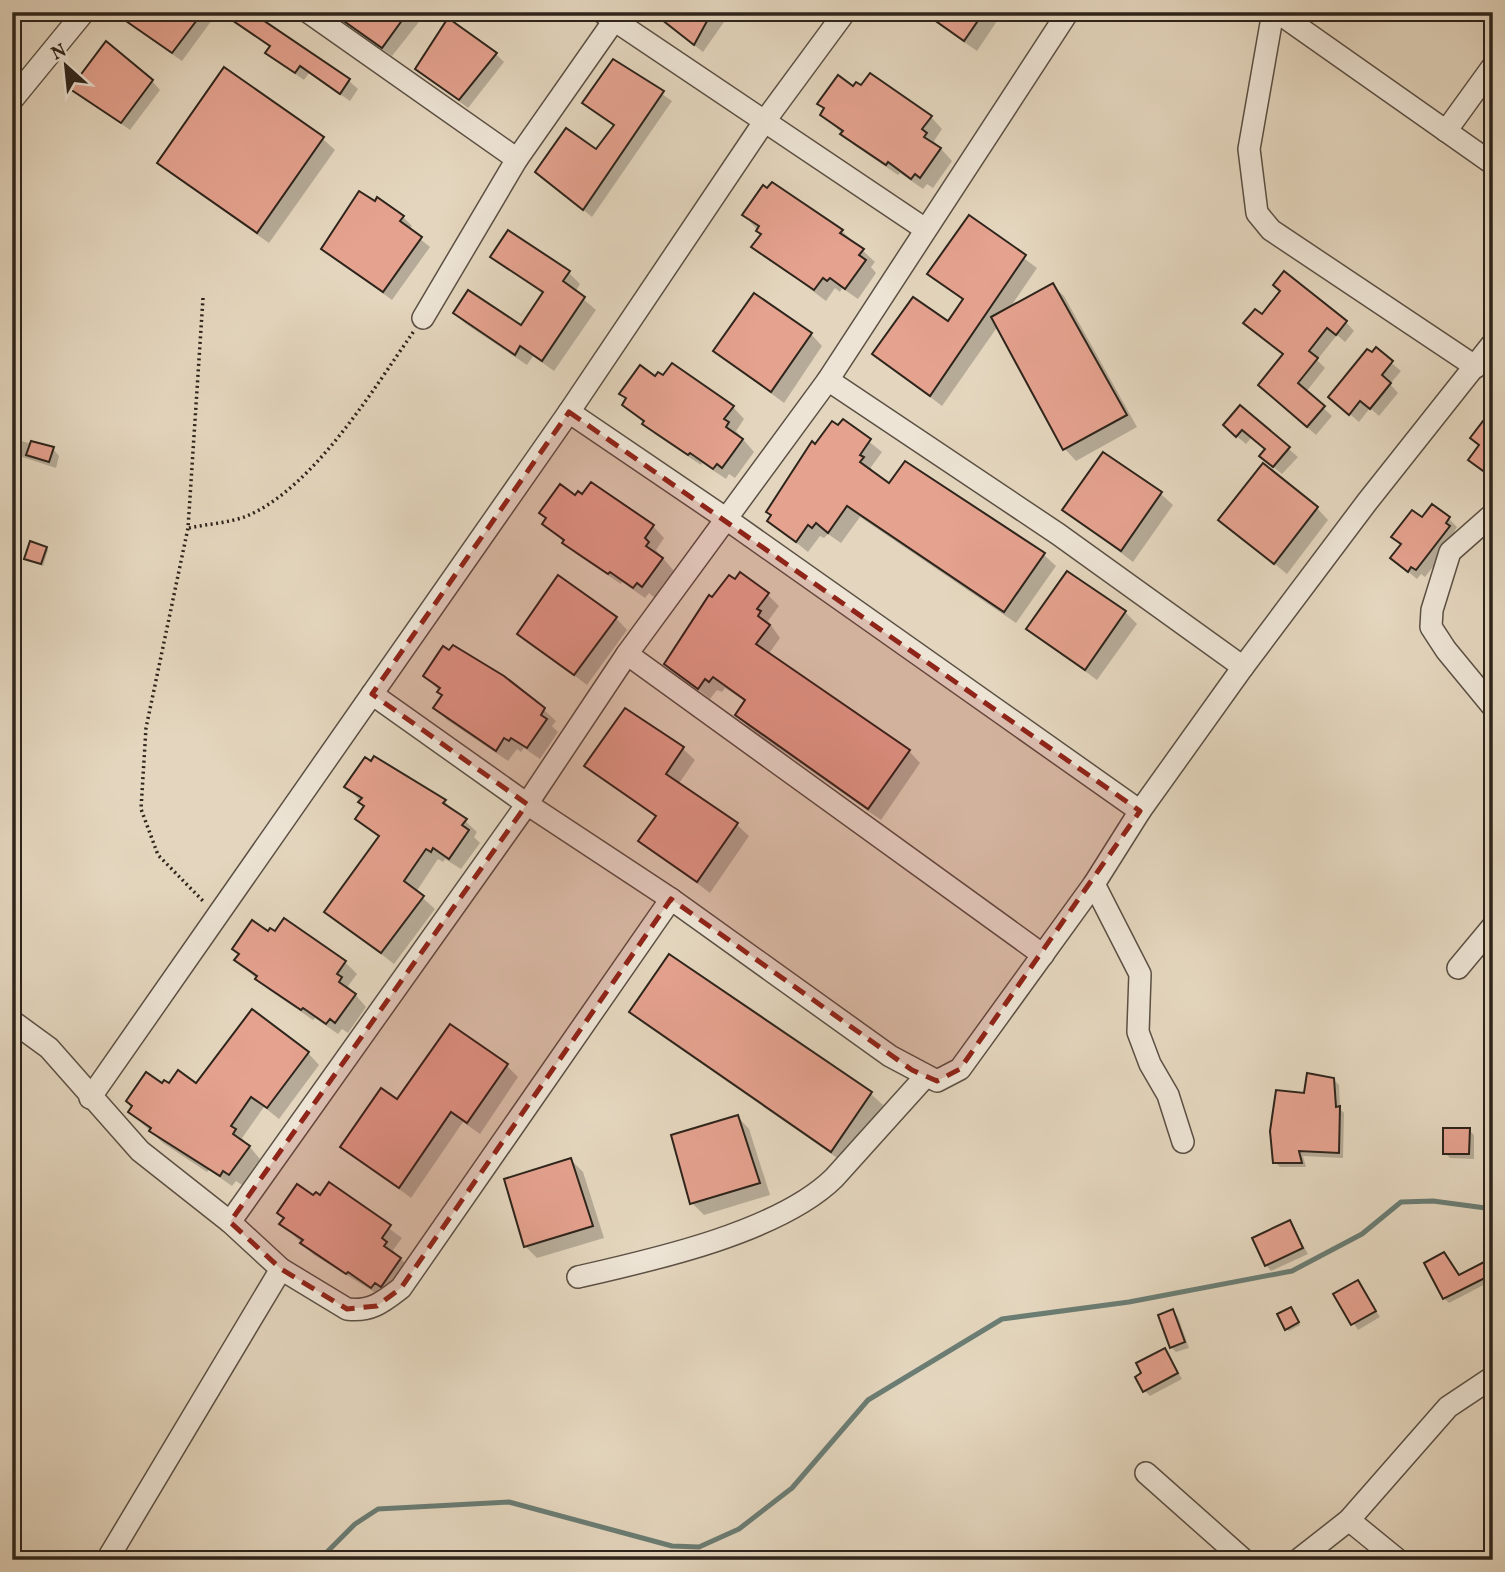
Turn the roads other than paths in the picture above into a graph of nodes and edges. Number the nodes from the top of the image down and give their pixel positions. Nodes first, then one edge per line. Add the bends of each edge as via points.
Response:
1 (84, 12) edge
2 (308, 12) edge
3 (845, 12) edge
4 (1068, 12) edge
5 (1275, 12) edge
6 (612, 15) edge
7 (1493, 66) edge
8 (12, 100) edge
9 (764, 122) junction
10 (1446, 131) junction
11 (517, 159) junction
12 (1493, 164) edge
13 (925, 229) junction
14 (423, 318) road end
15 (1493, 343) edge
16 (1476, 367) junction
17 (828, 380) junction
18 (569, 412) junction
19 (1493, 514) edge
20 (725, 518) junction
21 (627, 654) junction
22 (1243, 667) junction
23 (372, 694) junction
24 (1493, 706) edge
25 (527, 803) junction
26 (1140, 811) junction
27 (1094, 884) junction
28 (671, 899) junction
29 (1493, 926) edge
30 (1043, 955) junction
31 (1458, 968) dead end
32 (12, 1021) edge
33 (925, 1077) junction
34 (90, 1098) junction
35 (1182, 1142) dead end
36 (230, 1222) junction
37 (281, 1269) junction
38 (578, 1277) dead end
39 (1493, 1377) edge
40 (1146, 1473) dead end
41 (1349, 1520) junction
42 (107, 1560) edge
43 (1244, 1560) edge
44 (1298, 1560) edge
45 (1398, 1560) edge

1 - 8 street
2 - 11 street
3 - 9 street
4 - 13 street
5 - 10 street
5 - 16 street via 1249,149 1257,213 1270,230
6 - 9 street
6 - 11 street
7 - 10 street
9 - 13 street
9 - 18 street
10 - 12 street
11 - 14 street
13 - 17 street
15 - 16 street
16 - 22 street
17 - 20 street
17 - 22 street via 1058,534
18 - 20 street
18 - 23 street
19 - 24 street via 1450,552 1431,627
20 - 21 street
20 - 26 street
21 - 25 street
21 - 30 street
22 - 26 street
23 - 25 street
23 - 34 street
25 - 28 street
25 - 36 street
26 - 27 street
27 - 30 street
27 - 35 street via 1140,974 1138,1032 1168,1096
28 - 33 street
28 - 37 street via 401,1288 377,1306 347,1309
29 - 31 street
30 - 33 street via 960,1069 937,1081
32 - 34 street via 49,1048
33 - 38 street via 827,1185 784,1213 662,1258
34 - 36 street via 140,1151
36 - 37 street
37 - 42 street
39 - 41 street via 1448,1407
40 - 43 street
41 - 44 street
41 - 45 street

